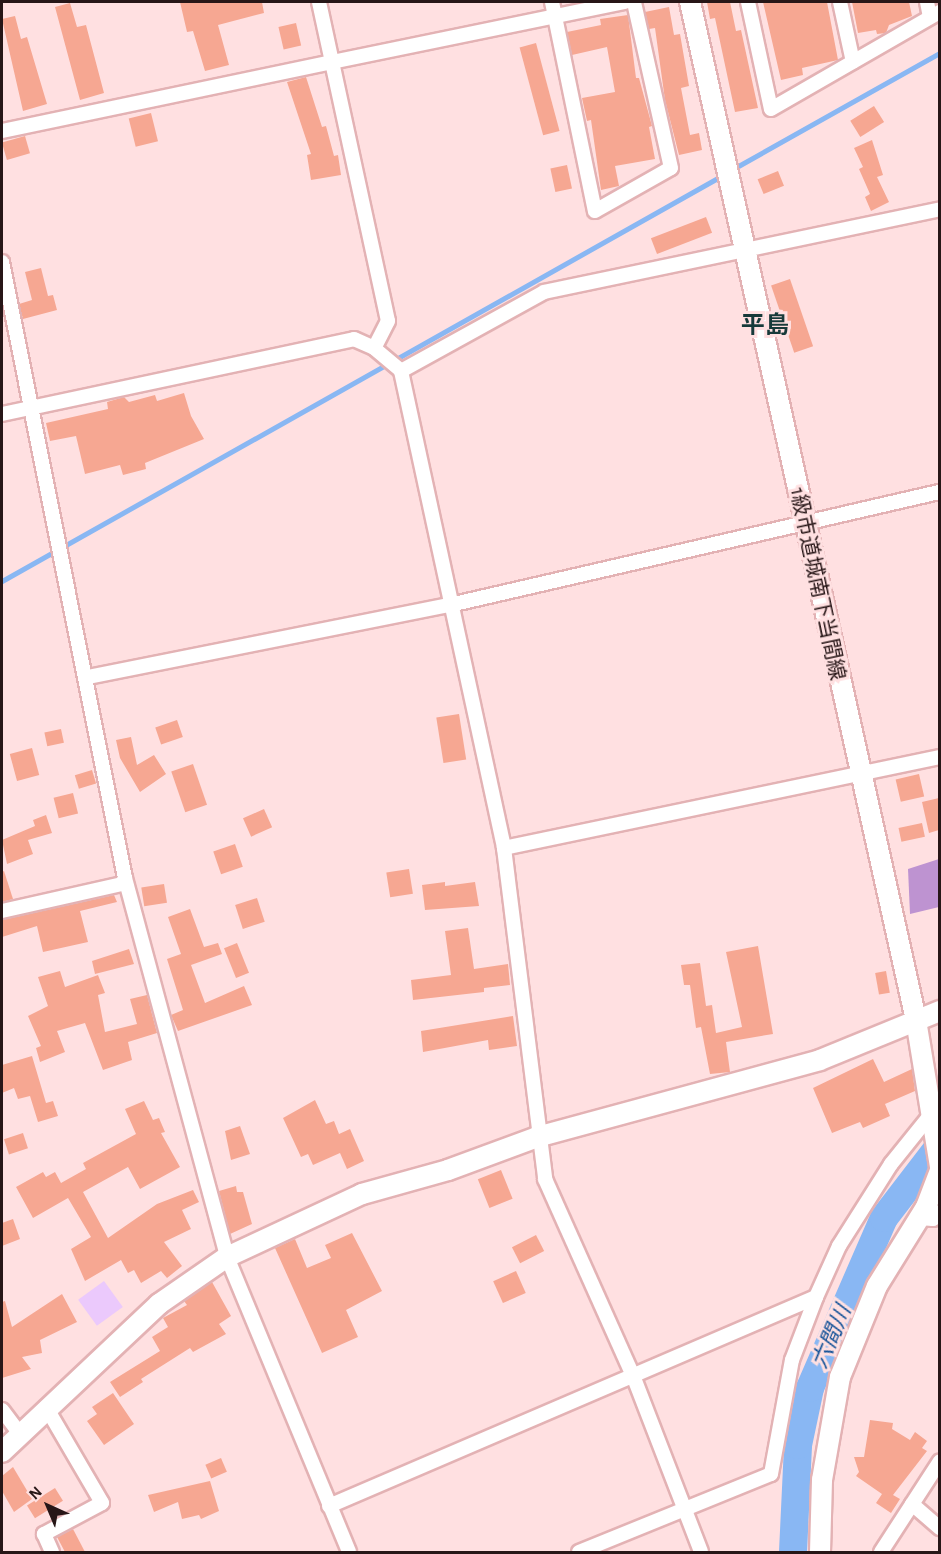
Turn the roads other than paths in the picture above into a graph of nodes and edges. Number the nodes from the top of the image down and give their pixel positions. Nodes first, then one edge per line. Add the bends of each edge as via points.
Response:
1 (319, 2) edge
2 (552, 2) edge
3 (625, 2) edge
4 (634, 2) edge
5 (690, 2) edge
6 (748, 2) edge
7 (840, 2) edge
8 (927, 2) edge
9 (935, 14) edge
10 (555, 16) junction
11 (332, 62) junction
12 (853, 62) junction
13 (2, 131) edge
14 (939, 209) edge
15 (744, 252) junction
16 (2, 262) edge
17 (374, 348) junction
18 (401, 370) junction
19 (28, 408) junction
20 (2, 414) edge
21 (939, 492) edge
22 (804, 521) junction
23 (454, 604) junction
24 (88, 676) junction
25 (939, 757) edge
26 (859, 772) junction
27 (504, 848) junction
28 (125, 878) junction
29 (2, 911) edge
30 (939, 1011) edge
31 (916, 1020) junction
32 (932, 1118) junction
33 (537, 1137) junction
34 (939, 1168) edge
35 (939, 1212) edge
36 (919, 1218) junction
37 (227, 1257) junction
38 (816, 1297) junction
39 (634, 1378) junction
40 (46, 1407) junction
41 (2, 1410) edge
42 (20, 1434) junction
43 (2, 1452) edge
44 (939, 1461) edge
45 (912, 1504) junction
46 (329, 1506) junction
47 (681, 1508) junction
48 (939, 1528) edge
49 (52, 1552) edge
50 (349, 1552) edge
51 (579, 1552) edge
52 (701, 1552) edge
53 (820, 1552) edge
54 (881, 1552) edge

1 - 11 street
2 - 10 street
3 - 10 street
4 - 10 street via 671,168 595,211
5 - 15 street, 1級市道城南下当間線
6 - 12 street via 771,109
7 - 12 street
8 - 9 street
9 - 12 street
10 - 11 street
11 - 13 street
11 - 17 street via 387,321
14 - 15 street
15 - 18 street via 544,292
15 - 22 street, 1級市道城南下当間線
16 - 19 street
17 - 18 street
17 - 19 street via 354,339
18 - 23 street
19 - 20 street
19 - 24 street
21 - 22 street
22 - 23 street
22 - 26 street, 1級市道城南下当間線
23 - 24 street
23 - 27 street
24 - 28 street
25 - 26 street
26 - 27 street
26 - 31 street, 1級市道城南下当間線
27 - 33 street
28 - 29 street via 122,884
28 - 37 street
30 - 31 street
31 - 32 street, 1級市道城南下当間線
31 - 33 street via 820,1060
32 - 34 street, 1級市道城南下当間線
32 - 38 street via 891,1164 839,1246
33 - 37 street via 448,1170 362,1194
33 - 39 street via 545,1179
34 - 36 street, 1級市道城南下当間線 via 934,1190
35 - 36 street via 933,1219
36 - 53 street, 1級市道城南下当間線 via 877,1287 840,1377 822,1480
37 - 40 street via 159,1304
37 - 46 street
38 - 39 street
38 - 47 street via 792,1360 771,1474
39 - 46 street
39 - 47 street
40 - 42 street
40 - 49 street via 102,1503 44,1534
41 - 42 street
42 - 43 street
44 - 45 street
45 - 48 street
45 - 54 street
46 - 50 street
47 - 51 street
47 - 52 street

